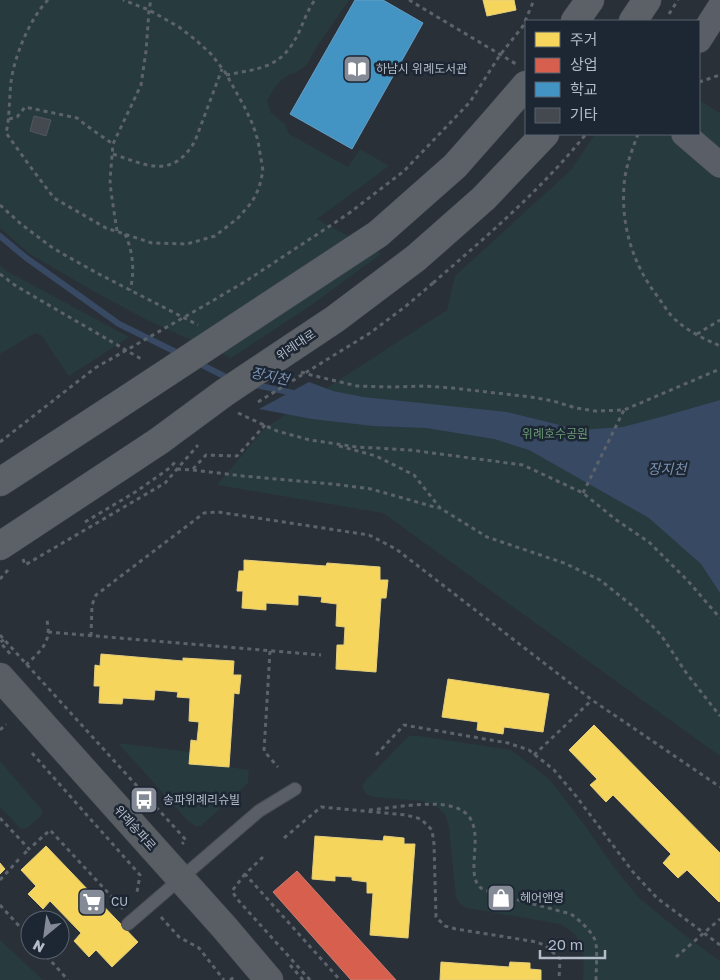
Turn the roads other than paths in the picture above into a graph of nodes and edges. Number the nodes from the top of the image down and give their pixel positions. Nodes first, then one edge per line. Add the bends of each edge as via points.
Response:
1 (590, 0) edge
2 (647, 0) edge
3 (720, 7) edge
4 (576, 20) edge
5 (634, 20) edge
6 (700, 38) edge
7 (523, 76) edge
8 (544, 135) edge
9 (685, 135) edge
10 (720, 165) edge
11 (0, 482) edge
12 (9, 560) edge
13 (0, 677) edge
14 (295, 789) dead end
15 (181, 879) junction
16 (131, 922) road end
17 (269, 980) edge

1 - 4 main road
2 - 5 main road
3 - 6 street
7 - 11 main road, bridge via 493,123 455,166 378,234
8 - 12 main road, 위례대로, bridge via 484,198 416,258 335,319 159,441
9 - 10 street
13 - 15 main road, 위례송파로
14 - 15 lane via 260,811
15 - 16 lane
15 - 17 main road, 위례송파로

